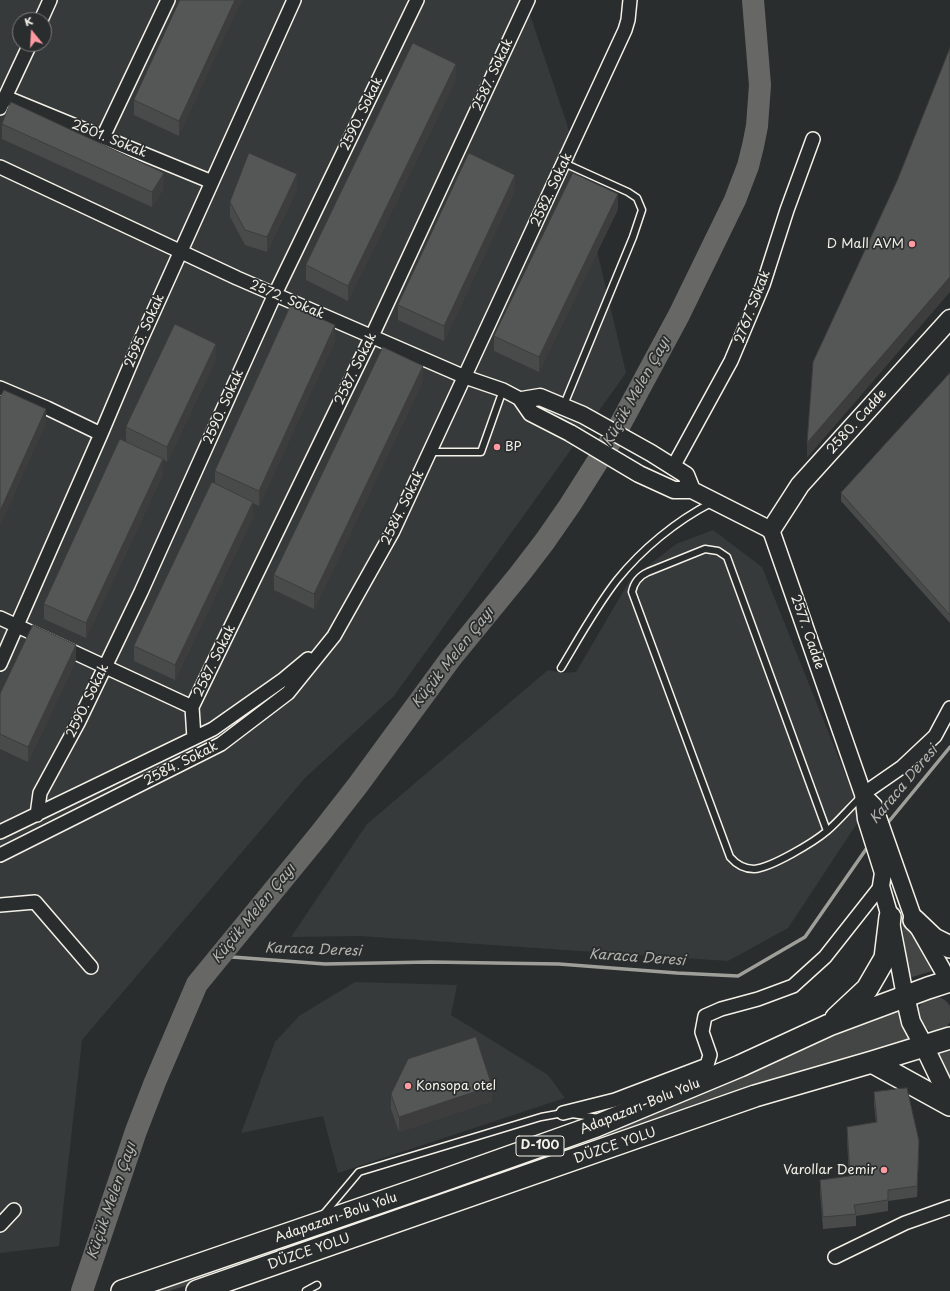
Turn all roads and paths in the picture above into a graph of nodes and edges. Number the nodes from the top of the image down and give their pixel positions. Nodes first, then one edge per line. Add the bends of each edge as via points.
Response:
1 (50, 0) edge
2 (168, 0) edge
3 (294, 0) edge
4 (417, 0) edge
5 (528, 0) edge
6 (630, 0) edge
7 (45, 12) edge
8 (26, 52) edge
9 (3, 102) edge
10 (103, 137) junction
11 (813, 139) dead end
12 (564, 163) junction
13 (0, 167) edge
14 (212, 182) junction
15 (180, 251) junction
16 (275, 294) junction
17 (950, 319) edge
18 (372, 336) junction
19 (465, 376) junction
20 (0, 388) edge
21 (503, 390) junction
22 (522, 400) junction
23 (563, 407) junction
24 (101, 434) junction
25 (430, 452) junction
26 (673, 467) junction
27 (692, 490) junction
28 (715, 501) junction
29 (771, 530) junction
30 (0, 618) edge
31 (18, 626) junction
32 (334, 636) junction
33 (0, 664) edge
34 (105, 666) junction
35 (561, 668) dead end
36 (192, 708) junction
37 (950, 708) edge
38 (194, 738) junction
39 (863, 794) junction
40 (870, 812) junction
41 (37, 815) junction
42 (827, 831) junction
43 (0, 832) edge
44 (0, 855) edge
45 (882, 880) junction
46 (0, 905) edge
47 (890, 917) junction
48 (914, 920) junction
49 (950, 947) edge
50 (91, 967) dead end
51 (949, 984) edge
52 (906, 996) junction
53 (828, 1025) junction
54 (947, 1039) edge
55 (924, 1046) junction
56 (872, 1062) junction
57 (950, 1100) edge
58 (950, 1105) edge
59 (562, 1113) junction
60 (612, 1119) junction
61 (950, 1207) edge
62 (14, 1210) dead end
63 (0, 1224) edge
64 (315, 1225) junction
65 (835, 1257) dead end
66 (317, 1285) dead end
67 (122, 1291) edge
68 (197, 1291) edge
69 (306, 1291) edge

1 - 7 street
2 - 10 street
3 - 14 street, 2595. Sokak
4 - 16 street, 2590. Sokak
5 - 18 street, 2587. Sokak
6 - 12 street, 2582. Sokak via 625,30
8 - 9 street
9 - 10 street, 2601. Sokak
10 - 14 street, 2601. Sokak
11 - 26 street, 2767. Sokak via 763,285 731,361
12 - 19 street, 2582. Sokak
12 - 23 lane via 628,192 637,198 642,210
13 - 15 street, 2572. Sokak
14 - 15 street, 2595. Sokak
15 - 16 street, 2572. Sokak
15 - 24 street, 2595. Sokak
16 - 18 street, 2572. Sokak
16 - 34 street, 2590. Sokak
17 - 29 main road, 2580. Cadde via 800,485
18 - 19 street, 2572. Sokak
18 - 36 street, 2587. Sokak
19 - 21 street, 2572. Sokak
19 - 25 street, 2584. Sokak
20 - 24 street
21 - 22 street, 2572. Sokak
21 - 25 lane via 481,452
22 - 23 street via 540,397
22 - 27 street, 2572. Sokak via 531,413 638,474 674,490
23 - 26 street via 583,415
24 - 31 street, 2595. Sokak
25 - 32 street, 2584. Sokak via 393,531
26 - 27 street via 686,475
27 - 28 street
28 - 29 street
28 - 35 lane via 677,524 639,555 617,580 594,613
29 - 39 street, 2577. Cadde
30 - 31 street
31 - 33 street, 2595. Sokak
31 - 34 street
32 - 38 street, 2584. Sokak via 284,680 214,728
32 - 44 street, 2584. Sokak via 288,693 222,744
34 - 36 street
34 - 41 street, 2590. Sokak via 40,793
36 - 38 street, 2587. Sokak
37 - 39 street via 935,736 902,767
38 - 41 street, 2584. Sokak
39 - 40 street
39 - 42 lane
40 - 45 street
40 - 48 street via 892,858
41 - 43 street, 2584. Sokak
42 - 42 lane via 802,848 760,868 743,867 730,857 632,592 639,577 705,549 718,551 727,557
45 - 47 street
45 - 59 street via 825,958 793,986 705,1016 702,1032 710,1055 707,1065 615,1100
46 - 50 street via 35,902
47 - 52 street
47 - 53 highway via 885,958 867,989
48 - 49 highway via 934,939
48 - 51 street
51 - 52 highway, Adapazarı-Bolu Yolu / D-100
52 - 53 highway, Adapazarı-Bolu Yolu / D-100
52 - 55 main road via 911,1022
53 - 60 highway, Adapazarı-Bolu Yolu / D-100 via 740,1066
54 - 55 highway, DÜZCE YOLU / D-100
55 - 56 highway, DÜZCE YOLU / D-100
55 - 57 main road
56 - 58 highway
56 - 68 highway, DÜZCE YOLU / D-100 via 755,1096
59 - 60 lane
59 - 64 lane via 358,1172
60 - 64 highway, Adapazarı-Bolu Yolu / D-100
61 - 65 street via 905,1223
62 - 63 street
64 - 67 highway, Adapazarı-Bolu Yolu / D-100
66 - 69 lane

